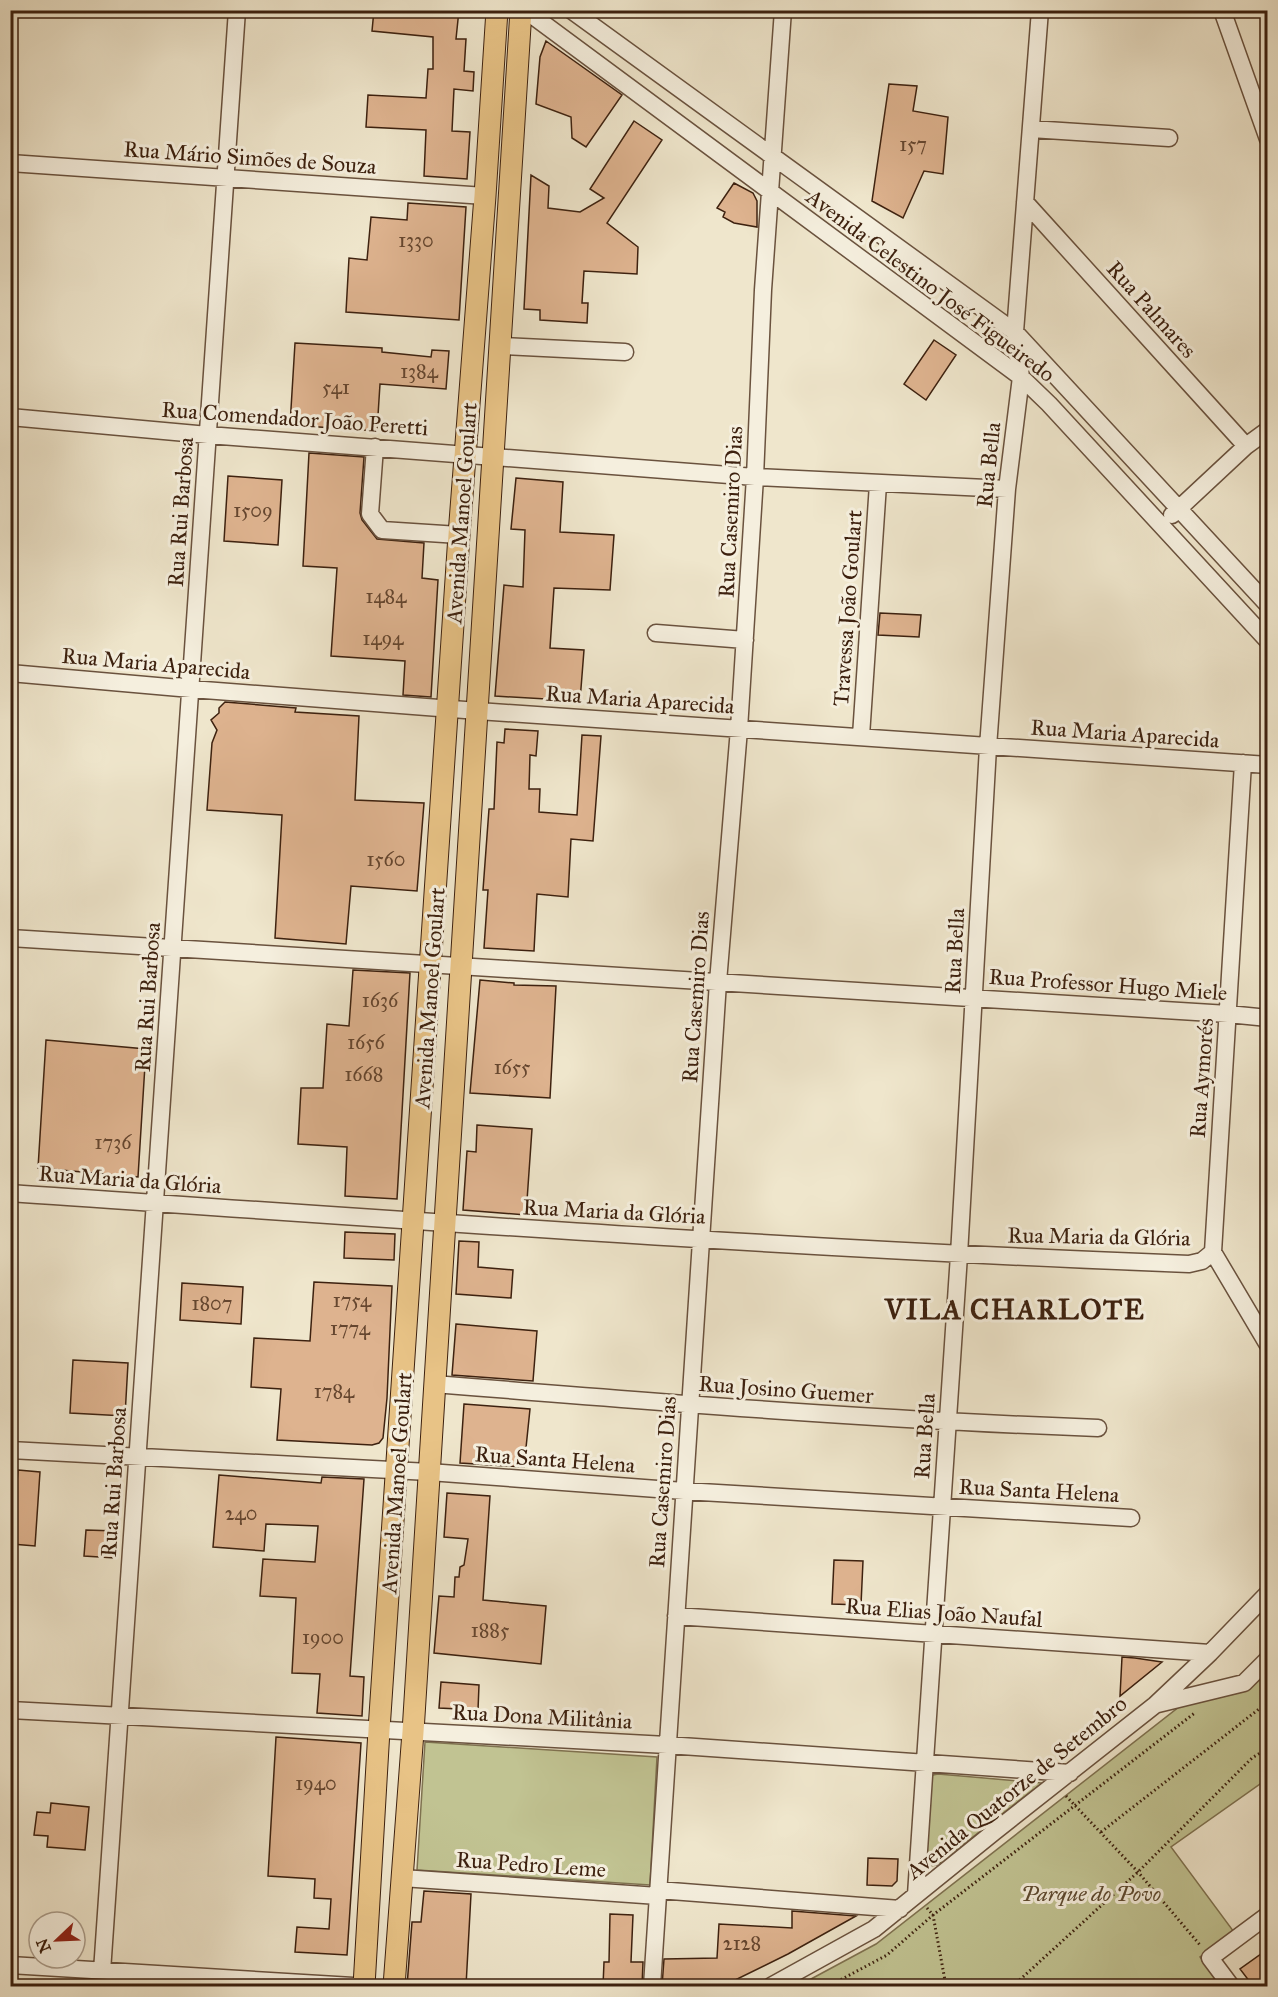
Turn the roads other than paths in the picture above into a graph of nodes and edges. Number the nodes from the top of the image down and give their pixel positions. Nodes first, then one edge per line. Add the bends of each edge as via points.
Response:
1 (237, 10) edge
2 (497, 10) edge
3 (523, 10) edge
4 (571, 10) edge
5 (783, 10) edge
6 (1040, 10) edge
7 (1222, 10) edge
8 (1031, 129) junction
9 (1169, 138) dead end
10 (1268, 139) edge
11 (772, 157) junction
12 (10, 163) edge
13 (226, 178) junction
14 (770, 190) junction
15 (485, 196) junction
16 (1025, 202) junction
17 (1015, 332) junction
18 (501, 346) junction
19 (625, 352) dead end
20 (1021, 377) junction
21 (10, 417) edge
22 (1268, 430) edge
23 (208, 435) junction
24 (1246, 446) junction
25 (375, 447) junction
26 (465, 454) junction
27 (493, 456) junction
28 (755, 477) junction
29 (878, 484) junction
30 (1007, 489) junction
31 (1179, 509) junction
32 (1161, 525) junction
33 (459, 535) junction
34 (1268, 605) edge
35 (656, 633) dead end
36 (745, 640) junction
37 (1268, 641) edge
38 (10, 673) edge
39 (190, 689) junction
40 (448, 708) junction
41 (478, 711) junction
42 (739, 729) junction
43 (861, 736) junction
44 (988, 747) junction
45 (1243, 763) junction
46 (1268, 765) edge
47 (10, 938) edge
48 (172, 948) junction
49 (431, 964) junction
50 (461, 966) junction
51 (718, 982) junction
52 (974, 998) junction
53 (1227, 1014) junction
54 (1268, 1018) edge
55 (10, 1193) edge
56 (155, 1203) junction
57 (414, 1222) junction
58 (445, 1223) junction
59 (701, 1239) junction
60 (1213, 1252) junction
61 (959, 1255) junction
62 (1268, 1345) edge
63 (435, 1384) junction
64 (690, 1405) junction
65 (948, 1423) junction
66 (1098, 1428) dead end
67 (10, 1450) edge
68 (137, 1456) junction
69 (397, 1470) junction
70 (429, 1472) junction
71 (684, 1491) junction
72 (942, 1507) junction
73 (1131, 1518) dead end
74 (1268, 1593) edge
75 (676, 1616) junction
76 (933, 1634) junction
77 (1210, 1653) junction
78 (1268, 1659) edge
79 (1155, 1705) junction
80 (10, 1710) edge
81 (119, 1716) junction
82 (379, 1730) junction
83 (413, 1732) junction
84 (667, 1745) junction
85 (924, 1764) junction
86 (1070, 1773) junction
87 (402, 1878) junction
88 (658, 1893) junction
89 (916, 1895) junction
90 (900, 1909) junction
91 (1268, 1915) edge
92 (10, 1965) edge
93 (101, 1979) edge
94 (353, 1986) edge
95 (364, 1986) edge
96 (394, 1986) edge
97 (652, 1986) edge
98 (771, 1986) edge
99 (1231, 1986) edge

1 - 13 street, Rua Rui Barbosa
2 - 15 main road, Avenida Manoel Goulart
3 - 14 street, Avenida Celestino José Figueiredo
3 - 18 main road, Avenida Manoel Goulart
4 - 11 street, Avenida Celestino José Figueiredo
5 - 11 street, Rua Casemiro Dias
6 - 8 street, Rua Bella
7 - 10 street
8 - 9 street
8 - 16 street, Rua Bella
11 - 14 street, Rua Casemiro Dias
11 - 17 street, Avenida Celestino José Figueiredo
12 - 13 street, Rua Mário Simões de Souza
13 - 15 street, Rua Mário Simões de Souza
13 - 23 street, Rua Rui Barbosa
14 - 20 street, Avenida Celestino José Figueiredo
14 - 28 street, Rua Casemiro Dias
15 - 26 main road, Avenida Manoel Goulart
16 - 17 street, Rua Bella
16 - 24 street, Rua Palmares
17 - 20 street, Rua Bella
17 - 31 street, Avenida Celestino José Figueiredo
18 - 19 street
18 - 27 main road, Avenida Manoel Goulart
20 - 30 street, Rua Bella
20 - 32 street, Avenida Celestino José Figueiredo
21 - 23 street, Rua Comendador João Peretti
22 - 24 street
23 - 25 street, Rua Comendador João Peretti
23 - 39 street, Rua Rui Barbosa
24 - 31 street
25 - 26 street, Rua Comendador João Peretti
25 - 33 street via 369,514 382,530
26 - 27 street, Rua Comendador João Peretti
26 - 33 main road, Avenida Manoel Goulart
27 - 28 street, Rua Comendador João Peretti
27 - 41 main road, Avenida Manoel Goulart
28 - 29 street, Rua Comendador João Peretti
28 - 36 street, Rua Casemiro Dias
29 - 30 street, Rua Comendador João Peretti
29 - 43 street, Travessa João Goulart
30 - 44 street, Rua Bella
31 - 32 street
31 - 34 street, Avenida Celestino José Figueiredo
32 - 37 street, Avenida Celestino José Figueiredo
33 - 40 main road, Avenida Manoel Goulart
35 - 36 street
36 - 42 street, Rua Casemiro Dias
38 - 39 street, Rua Maria Aparecida
39 - 40 street, Rua Maria Aparecida
39 - 48 street, Rua Rui Barbosa
40 - 41 street, Rua Maria Aparecida
40 - 49 main road, Avenida Manoel Goulart
41 - 42 street, Rua Maria Aparecida
41 - 50 main road, Avenida Manoel Goulart
42 - 43 street, Rua Maria Aparecida
42 - 51 street, Rua Casemiro Dias
43 - 44 street, Rua Maria Aparecida
44 - 45 street, Rua Maria Aparecida
44 - 52 street, Rua Bella
45 - 46 street, Rua Maria Aparecida
45 - 53 street, Rua Aymorés
47 - 48 street, Rua Professor Hugo Miele
48 - 49 street, Rua Professor Hugo Miele
48 - 56 street, Rua Rui Barbosa
49 - 50 street, Rua Professor Hugo Miele
49 - 57 main road, Avenida Manoel Goulart
50 - 51 street, Rua Professor Hugo Miele
50 - 58 main road, Avenida Manoel Goulart
51 - 52 street, Rua Professor Hugo Miele
51 - 59 street, Rua Casemiro Dias
52 - 53 street, Rua Professor Hugo Miele
52 - 61 street, Rua Bella
53 - 54 street, Rua Professor Hugo Miele
53 - 60 street, Rua Aymorés
55 - 56 street, Rua Maria da Glória
56 - 57 street, Rua Maria da Glória
56 - 68 street, Rua Rui Barbosa
57 - 58 street, Rua Maria da Glória
57 - 69 main road, Avenida Manoel Goulart
58 - 59 street, Rua Maria da Glória
58 - 63 main road, Avenida Manoel Goulart
59 - 61 street, Rua Maria da Glória
59 - 64 street, Rua Casemiro Dias
60 - 61 street, Rua Maria da Glória via 1202,1261 1189,1264
60 - 62 street
61 - 65 street, Rua Bella
63 - 64 street, Rua Josino Guemer
63 - 70 main road, Avenida Manoel Goulart
64 - 65 street, Rua Josino Guemer
64 - 71 street, Rua Casemiro Dias
65 - 66 street, Rua Josino Guemer
65 - 72 street, Rua Bella
67 - 68 street, Rua Santa Helena
68 - 69 street, Rua Santa Helena
68 - 81 street, Rua Rui Barbosa
69 - 70 street, Rua Santa Helena
69 - 82 main road, Avenida Manoel Goulart
70 - 71 street, Rua Santa Helena
70 - 83 main road, Avenida Manoel Goulart
71 - 72 street, Rua Santa Helena
71 - 75 street, Rua Casemiro Dias
72 - 73 street, Rua Santa Helena
72 - 76 street, Rua Bella
74 - 77 street, Avenida Quatorze de Setembro
75 - 76 street, Rua Elias João Naufal
75 - 84 street, Rua Casemiro Dias
76 - 77 street, Rua Elias João Naufal
76 - 85 street, Rua Bella
77 - 79 street, Avenida Quatorze de Setembro
78 - 79 street via 1244,1683
79 - 86 street, Avenida Quatorze de Setembro
80 - 81 street, Rua Dona Militânia
81 - 82 street, Rua Dona Militânia
81 - 93 street, Rua Rui Barbosa
82 - 83 street, Rua Dona Militânia
82 - 95 main road, Avenida Manoel Goulart
83 - 84 street, Rua Dona Militânia
83 - 87 main road, Avenida Manoel Goulart
84 - 85 street, Rua Dona Militânia
84 - 88 street, Rua Casemiro Dias
85 - 86 street, Rua Dona Militânia
85 - 89 street, Rua Bella
86 - 89 street, Avenida Quatorze de Setembro
87 - 88 street, Rua Pedro Leme
87 - 96 main road, Avenida Manoel Goulart
88 - 90 street, Rua Pedro Leme
88 - 97 street, Rua Casemiro Dias
89 - 90 street, Avenida Quatorze de Setembro
90 - 98 street, Avenida Quatorze de Setembro via 874,1929
91 - 99 street via 1210,1958
92 - 93 street
93 - 94 street

